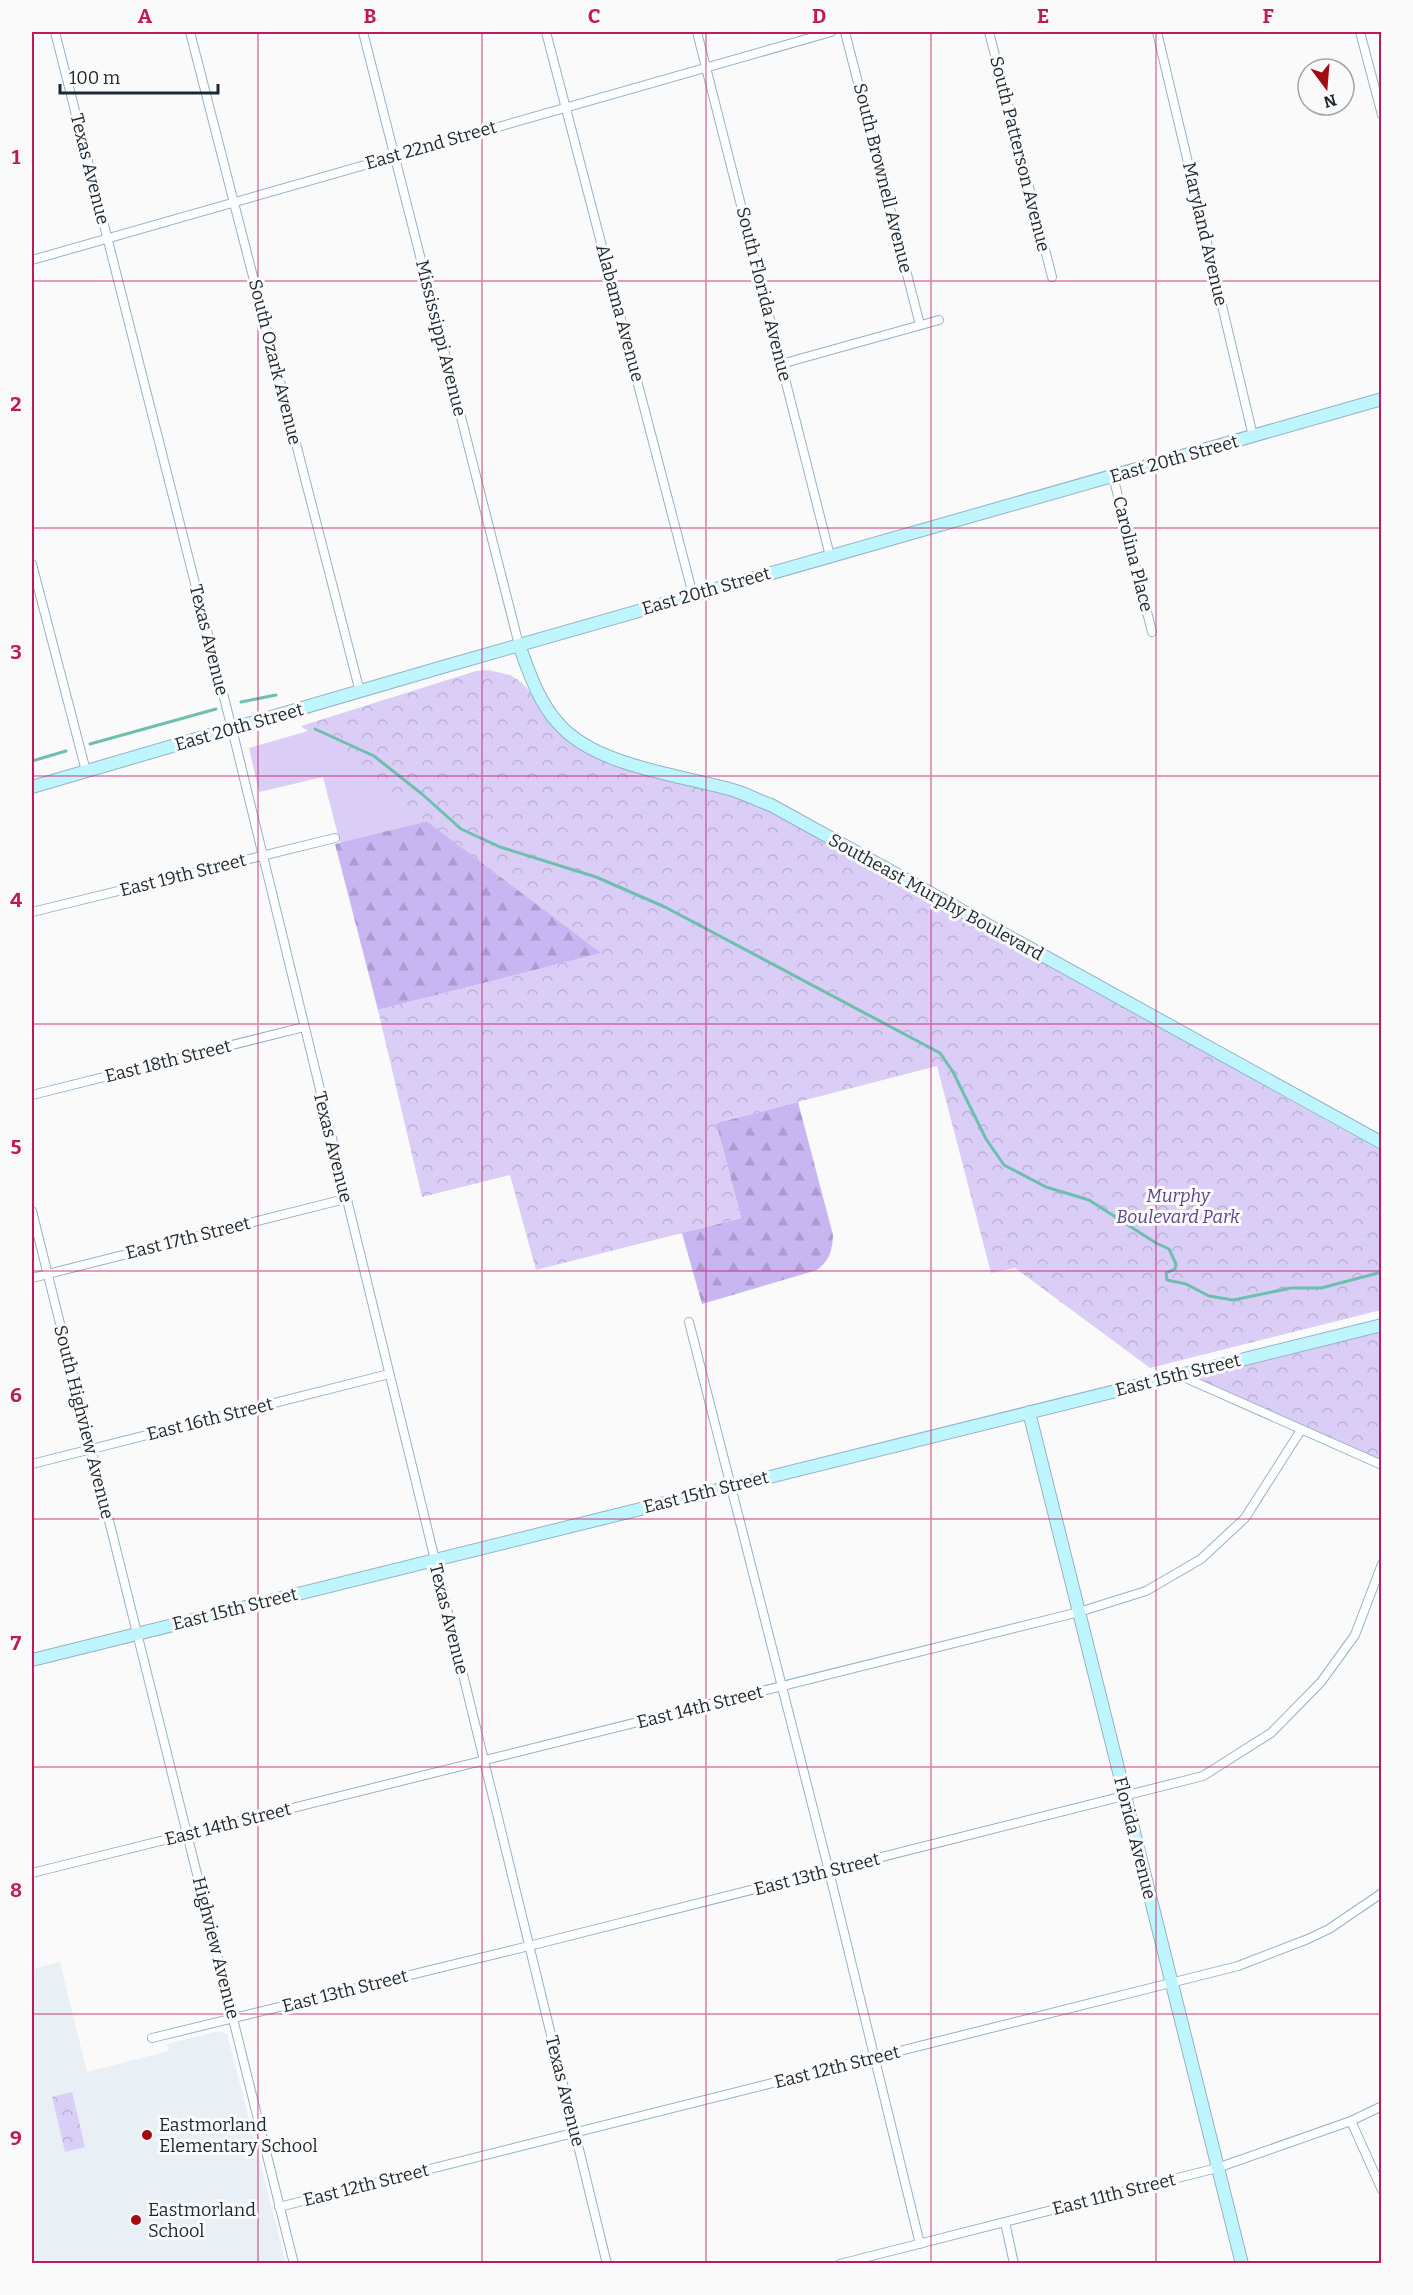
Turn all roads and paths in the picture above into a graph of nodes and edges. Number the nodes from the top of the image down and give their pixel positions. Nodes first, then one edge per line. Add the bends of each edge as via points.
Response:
1 (55, 32) edge
2 (190, 32) edge
3 (363, 32) edge
4 (546, 32) edge
5 (697, 32) edge
6 (831, 32) edge
7 (845, 32) edge
8 (989, 32) edge
9 (1157, 32) edge
10 (1360, 32) edge
11 (706, 67) junction
12 (566, 106) junction
13 (1382, 115) edge
14 (394, 156) junction
15 (234, 202) junction
16 (108, 238) junction
17 (32, 260) edge
18 (1052, 277) dead end
19 (939, 320) dead end
20 (920, 325) junction
21 (782, 364) junction
22 (1382, 399) edge
23 (1253, 436) junction
24 (1113, 476) junction
25 (830, 556) junction
26 (32, 564) edge
27 (693, 595) junction
28 (1152, 632) dead end
29 (519, 645) junction
30 (360, 692) junction
31 (232, 729) junction
32 (86, 771) junction
33 (32, 787) edge
34 (335, 838) dead end
35 (263, 856) junction
36 (32, 912) edge
37 (304, 1028) junction
38 (32, 1095) edge
39 (1382, 1143) edge
40 (345, 1199) junction
41 (32, 1211) edge
42 (47, 1274) junction
43 (32, 1278) edge
44 (689, 1322) dead end
45 (1382, 1325) edge
46 (389, 1374) junction
47 (1178, 1374) junction
48 (1029, 1412) junction
49 (1301, 1430) junction
50 (90, 1449) junction
51 (32, 1464) edge
52 (1382, 1465) edge
53 (731, 1486) junction
54 (434, 1559) junction
55 (1382, 1564) edge
56 (1079, 1612) junction
57 (137, 1633) junction
58 (32, 1660) edge
59 (782, 1687) junction
60 (484, 1760) junction
61 (1124, 1797) junction
62 (188, 1834) junction
63 (829, 1871) junction
64 (32, 1874) edge
65 (1382, 1893) edge
66 (529, 1946) junction
67 (1170, 1983) junction
68 (234, 2018) junction
69 (152, 2038) dead end
70 (875, 2057) junction
71 (1382, 2106) edge
72 (1351, 2121) junction
73 (575, 2132) junction
74 (1217, 2168) junction
75 (1382, 2190) edge
76 (279, 2207) junction
77 (1005, 2222) junction
78 (920, 2244) junction
79 (294, 2264) edge
80 (607, 2264) edge
81 (840, 2264) edge
82 (1014, 2264) edge
83 (1242, 2264) edge

1 - 16 street, Texas Avenue
2 - 15 street, South Ozark Avenue
3 - 14 street, Mississippi Avenue
4 - 12 street, Alabama Avenue
5 - 11 street, South Florida Avenue
6 - 11 street, East 22nd Street
7 - 20 street, South Brownell Avenue
8 - 18 street, South Patterson Avenue
9 - 23 street, Maryland Avenue
10 - 13 street
11 - 12 street, East 22nd Street
11 - 21 street, South Florida Avenue
12 - 14 street, East 22nd Street
12 - 27 street, Alabama Avenue
14 - 15 street, East 22nd Street
14 - 29 street, Mississippi Avenue
15 - 16 street, East 22nd Street
15 - 30 street, South Ozark Avenue
16 - 17 street, East 22nd Street
16 - 31 street, Texas Avenue
19 - 20 street
20 - 21 street
21 - 25 street, South Florida Avenue
22 - 23 main road, East 20th Street
23 - 24 main road, East 20th Street
24 - 25 main road, East 20th Street
24 - 28 street, Carolina Place
25 - 27 main road, East 20th Street
26 - 32 street
27 - 29 main road, East 20th Street
29 - 30 main road, East 20th Street
29 - 39 main road, Southeast Murphy Boulevard via 547,708 557,723 580,742 603,755 738,792 771,805
30 - 31 main road, East 20th Street
31 - 32 main road, East 20th Street
31 - 35 street, Texas Avenue
32 - 33 main road, East 20th Street
34 - 35 street, East 19th Street
35 - 36 street, East 19th Street
35 - 37 street, Texas Avenue
37 - 38 street, East 18th Street
37 - 40 street, Texas Avenue
40 - 42 street, East 17th Street
40 - 46 street, Texas Avenue
41 - 42 street, South Highview Avenue
42 - 43 street, East 17th Street
42 - 50 street, South Highview Avenue
44 - 53 street
45 - 47 main road, East 15th Street
46 - 50 street, East 16th Street
46 - 54 street, Texas Avenue
47 - 48 main road, East 15th Street
47 - 49 street
48 - 53 main road, East 15th Street
48 - 56 main road, Florida Avenue
49 - 52 street
49 - 56 street, East 14th Street via 1245,1518 1201,1559 1146,1591
50 - 51 street, East 16th Street
50 - 57 street, South Highview Avenue
53 - 54 main road, East 15th Street
53 - 59 street
54 - 57 main road, East 15th Street
54 - 60 street, Texas Avenue
55 - 61 street, East 13th Street via 1355,1635 1321,1682 1271,1732 1203,1776
56 - 59 street, East 14th Street
56 - 61 main road, Florida Avenue
57 - 58 main road, East 15th Street
57 - 62 street, Highview Avenue
59 - 60 street, East 14th Street
59 - 63 street
60 - 62 street, East 14th Street
60 - 66 street, Texas Avenue
61 - 63 street, East 13th Street
61 - 67 main road, Florida Avenue
62 - 64 street, East 14th Street
62 - 68 street, Highview Avenue
63 - 66 street, East 13th Street
63 - 70 street
65 - 67 street, East 12th Street via 1329,1929 1273,1954
66 - 68 street, East 13th Street
66 - 73 street, Texas Avenue
67 - 70 street, East 12th Street
67 - 74 main road, Florida Avenue
68 - 69 street, East 13th Street
68 - 76 street, Highview Avenue
70 - 73 street, East 12th Street
70 - 78 street
71 - 72 street, East 11th Street
72 - 74 street, East 11th Street
72 - 75 street
73 - 76 street, East 12th Street
73 - 80 street, Texas Avenue
74 - 77 street, East 11th Street
74 - 83 main road, Florida Avenue
76 - 79 street, Highview Avenue
77 - 78 street, East 11th Street
77 - 82 street
78 - 81 street, East 11th Street

